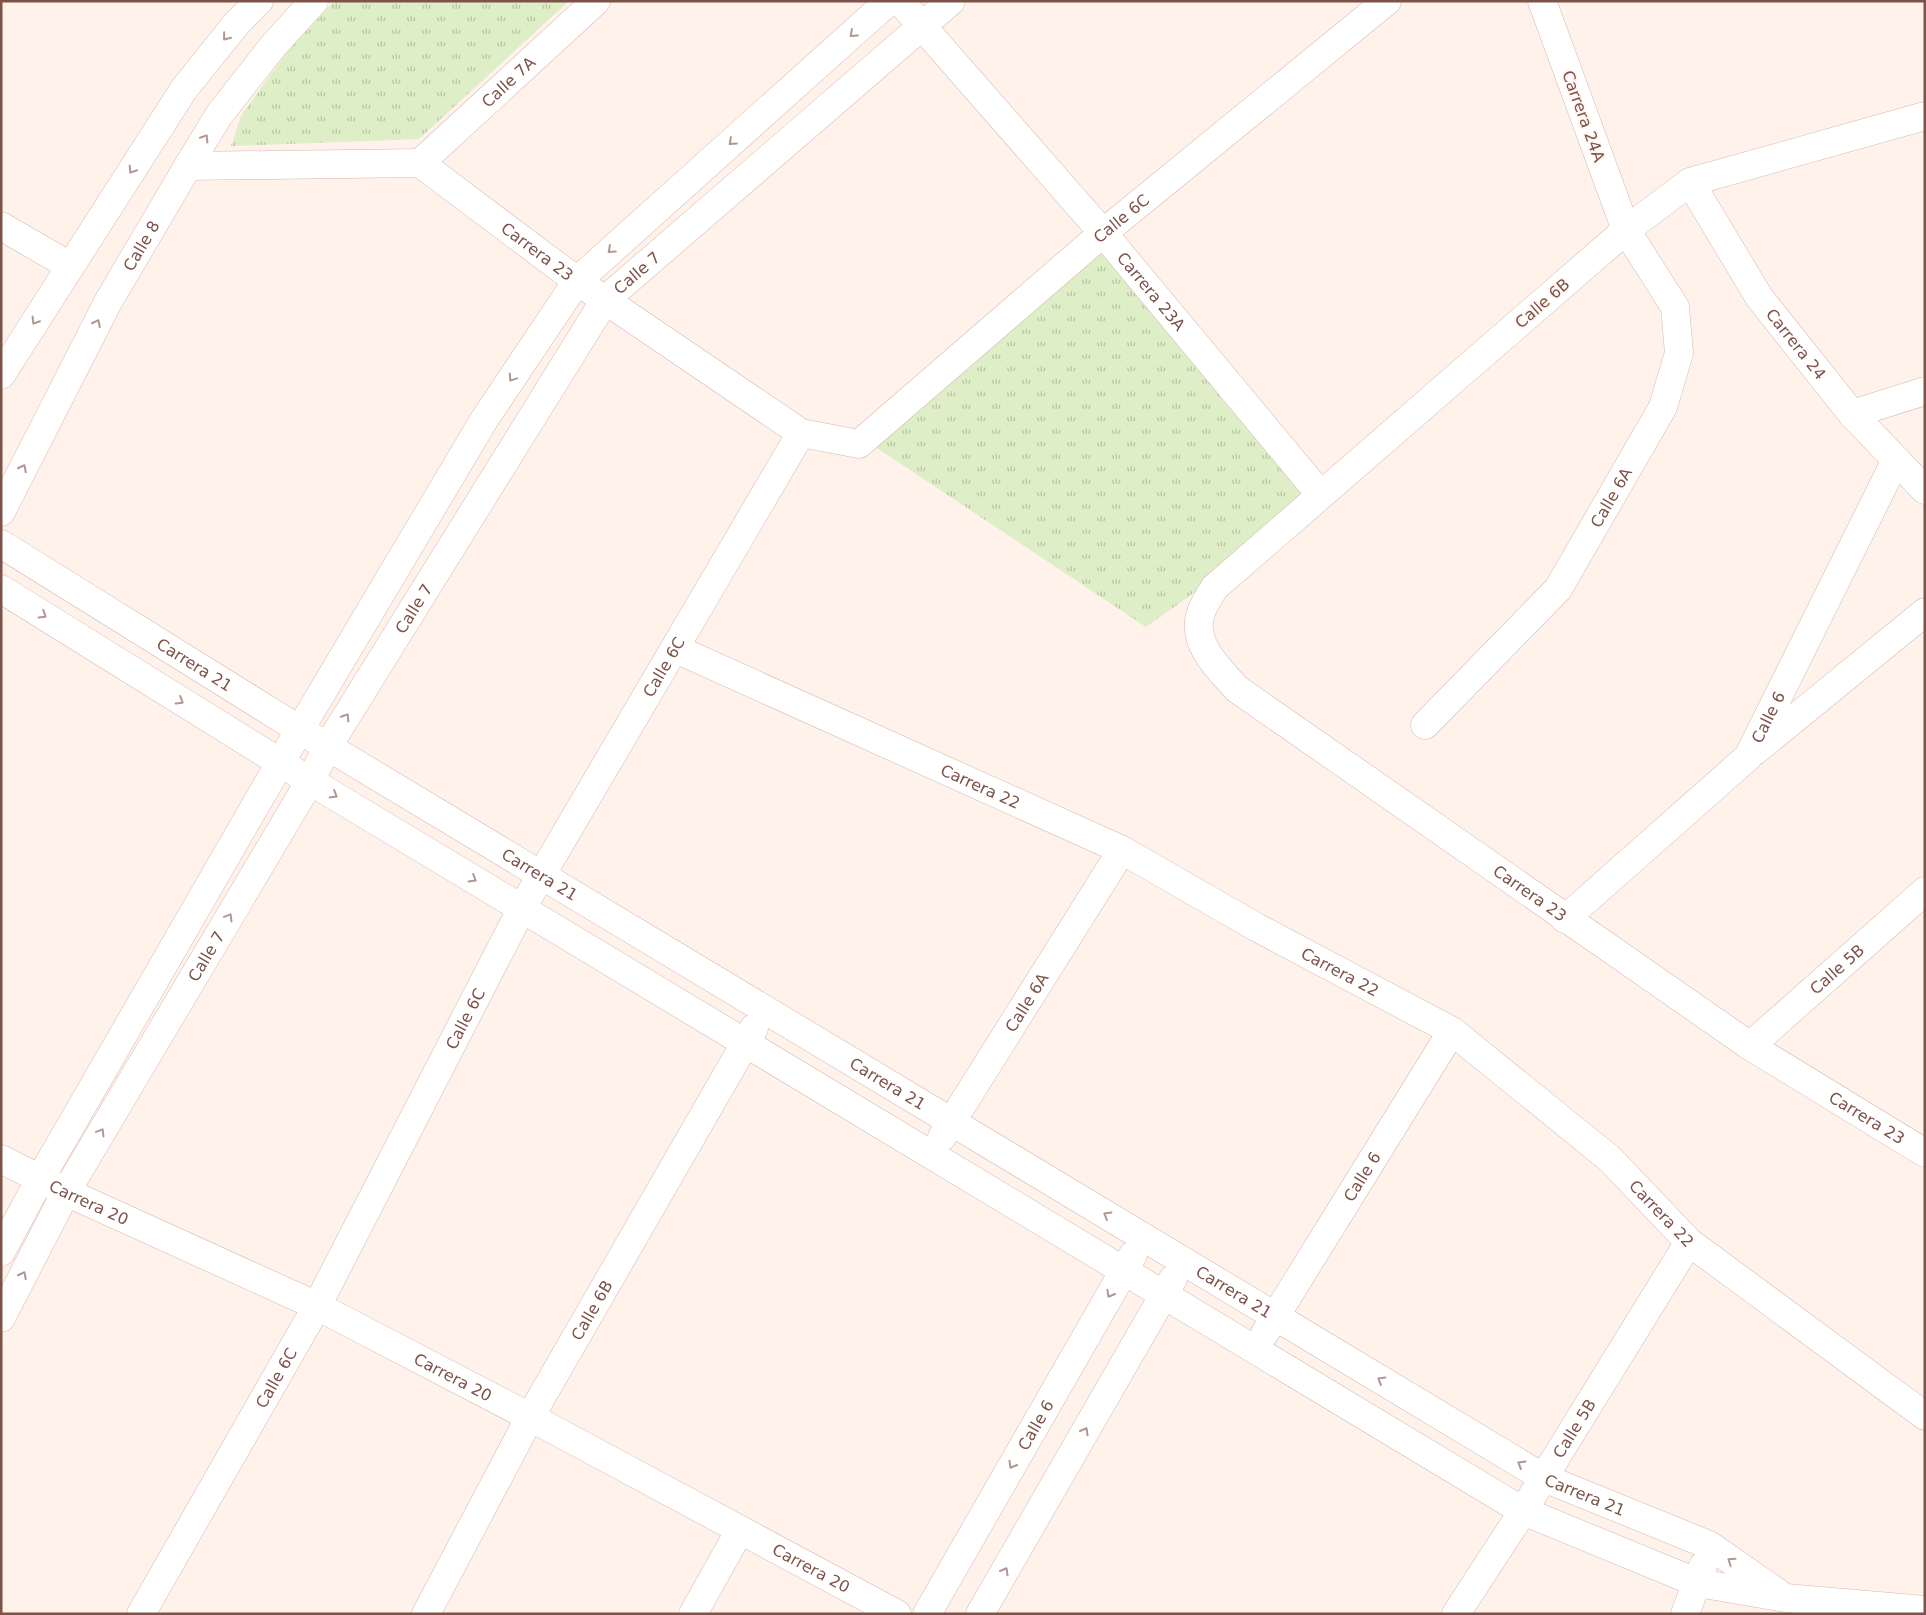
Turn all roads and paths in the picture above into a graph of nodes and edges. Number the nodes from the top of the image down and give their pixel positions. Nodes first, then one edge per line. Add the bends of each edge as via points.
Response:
1 (259, 1) edge
2 (314, 1) edge
3 (596, 1) edge
4 (889, 1) edge
5 (900, 1) edge
6 (952, 1) edge
7 (1388, 1) edge
8 (1542, 1) edge
9 (922, 26) junction
10 (1925, 116) edge
11 (420, 163) junction
12 (188, 166) junction
13 (1690, 182) junction
14 (1, 226) edge
15 (1626, 230) junction
16 (1103, 233) junction
17 (70, 266) junction
18 (577, 281) junction
19 (605, 300) junction
20 (1, 375) edge
21 (1925, 391) edge
22 (1852, 414) junction
23 (801, 433) junction
24 (859, 444) joint
25 (1896, 460) junction
26 (1925, 490) edge
27 (1320, 494) junction
28 (1, 512) edge
29 (1, 544) edge
30 (1214, 588) joint
31 (1, 589) edge
32 (1925, 612) edge
33 (676, 649) junction
34 (1425, 725) dead end
35 (300, 730) junction
36 (328, 746) junction
37 (1748, 757) junction
38 (280, 763) junction
39 (310, 781) junction
40 (1122, 850) junction
41 (542, 875) junction
42 (1925, 891) edge
43 (522, 908) junction
44 (1565, 919) junction
45 (766, 1010) junction
46 (1452, 1031) junction
47 (746, 1043) junction
48 (1750, 1046) junction
49 (951, 1122) junction
50 (1925, 1153) edge
51 (931, 1155) junction
52 (1, 1159) edge
53 (40, 1180) junction
54 (66, 1192) junction
55 (1144, 1237) junction
56 (1689, 1242) junction
57 (1, 1252) edge
58 (1183, 1261) junction
59 (1124, 1270) junction
60 (1164, 1294) junction
61 (317, 1306) junction
62 (1275, 1317) junction
63 (1, 1318) edge
64 (1255, 1349) junction
65 (530, 1416) junction
66 (1925, 1416) edge
67 (1544, 1478) junction
68 (1523, 1511) junction
69 (740, 1530) junction
70 (1709, 1545) junction
71 (1698, 1582) junction
72 (1786, 1598) junction
73 (1925, 1610) edge
74 (141, 1614) edge
75 (426, 1614) edge
76 (692, 1614) edge
77 (897, 1614) edge
78 (927, 1614) edge
79 (980, 1614) edge
80 (1456, 1614) edge
81 (1685, 1614) edge

1 -> 17 street via 184,89
12 -> 2 street, Calle 8 via 220,115 273,46
3 - 11 street, Calle 7A
4 -> 18 street, Calle 7
5 - 9 street, Carrera 23A
6 - 9 street, Calle 7
7 - 16 street, Calle 6C
8 - 15 street, Carrera 24A
9 - 16 street, Carrera 23A
9 - 19 street, Calle 7
10 - 13 street, Calle 6B
11 - 12 street
11 - 18 street, Carrera 23
28 -> 12 street, Calle 8 via 108,302
13 - 15 street, Calle 6B
13 - 22 street, Carrera 24 via 1759,298
14 - 17 street
15 - 27 street, Calle 6B
15 - 34 street, Calle 6A via 1675,307 1679,353 1663,407 1558,589
16 - 24 street, Calle 6C
16 - 27 street, Carrera 23A
17 -> 20 street
18 - 19 street, Carrera 23
18 -> 35 street, Calle 7 via 484,420
19 - 23 street, Carrera 23
36 -> 19 street, Calle 7
21 - 22 street
22 - 25 street, Carrera 24
23 - 24 street, Carrera 23
23 - 33 street, Calle 6C
25 - 26 street, Carrera 24
25 - 37 street, Calle 6
27 - 30 street, Calle 6B
29 - 35 street, Carrera 21
30 - 44 street, Carrera 23 via 1199,616 1200,635 1209,658 1237,689
31 -> 38 street, Carrera 21
32 - 37 street
33 - 40 street, Carrera 22
33 - 41 street, Calle 6C
35 - 36 street, Carrera 21
35 - 38 street, Calle 7
36 - 39 street, Calle 7
36 - 41 street, Carrera 21
37 - 44 street, Calle 6
38 - 39 street, Carrera 21
38 - 53 street, Calle 7
39 -> 43 street, Carrera 21
54 -> 39 street, Calle 7
40 - 46 street, Carrera 22 via 1256,927
40 - 49 street, Calle 6A
41 - 43 street, Calle 6C
41 - 45 street, Carrera 21
42 - 48 street, Calle 5B
43 - 47 street, Carrera 21
43 - 61 street, Calle 6C
44 - 48 street, Carrera 23
45 - 47 street, Calle 6B
45 - 49 street, Carrera 21
46 - 56 street, Carrera 22 via 1610,1159
46 - 62 street, Calle 6
47 - 51 street, Carrera 21
47 - 65 street, Calle 6B
48 - 50 street, Carrera 23
49 - 51 street, Calle 6A
55 -> 49 street, Carrera 21
51 - 59 street, Carrera 21
52 - 53 street, Carrera 20
53 - 54 street, Carrera 20
53 - 57 street, Calle 7
54 - 61 street, Carrera 20
63 -> 54 street, Calle 7
55 - 58 street, Carrera 21
55 - 59 street, Calle 6
56 - 66 street, Carrera 22
56 - 67 street, Calle 5B
58 - 60 street
58 - 62 street, Carrera 21
59 - 60 street, Carrera 21
59 -> 78 street, Calle 6
60 - 64 street, Carrera 21
79 -> 60 street
61 - 65 street, Carrera 20
61 - 74 street, Calle 6C
62 - 64 street, Calle 6
67 -> 62 street, Carrera 21
64 - 68 street, Carrera 21
65 - 69 street, Carrera 20
65 - 75 street, Calle 6B
67 - 68 street, Calle 5B
67 - 70 street, Carrera 21
68 - 71 street, Carrera 21
68 - 80 street, Calle 5B
69 - 76 street
69 - 77 street, Carrera 20
70 - 71 street
72 -> 70 street, Carrera 21
71 - 72 street, Carrera 21
71 - 81 street
72 - 73 street, Carrera 21

